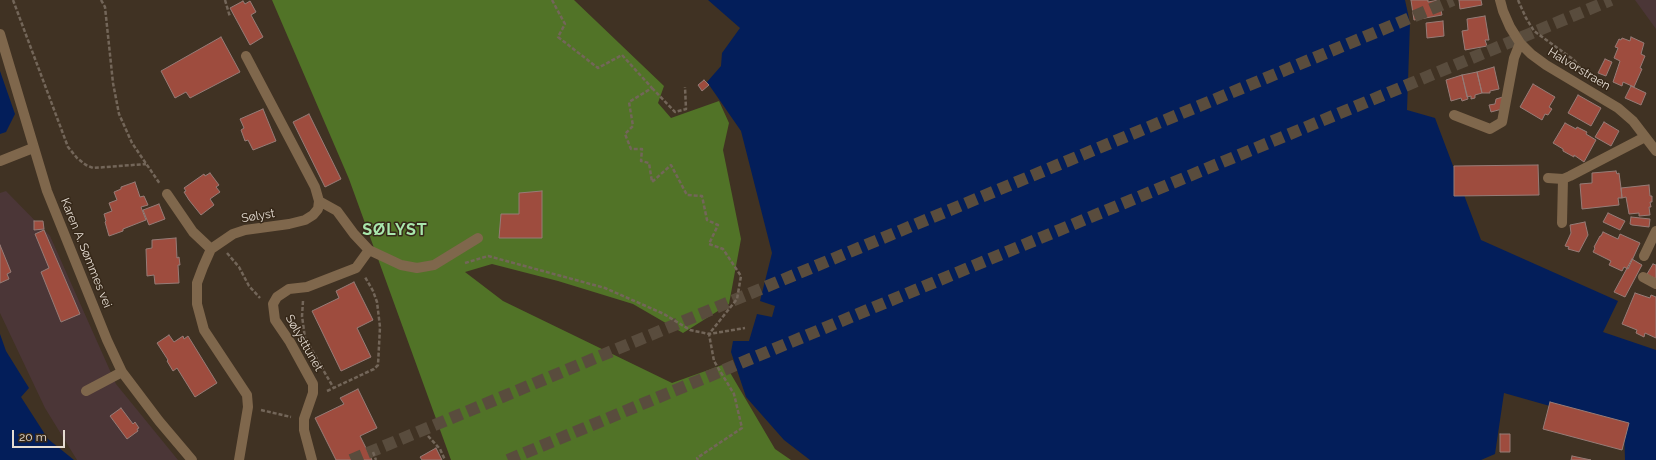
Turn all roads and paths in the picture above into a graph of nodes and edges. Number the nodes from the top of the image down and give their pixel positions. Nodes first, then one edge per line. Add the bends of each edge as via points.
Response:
1 (13, 0) edge
2 (102, 0) edge
3 (225, 0) edge
4 (552, 0) edge
5 (1500, 0) edge
6 (1518, 0) edge
7 (230, 17) dead end
8 (0, 34) edge
9 (1520, 43) junction
10 (246, 56) dead end
11 (685, 86) dead end
12 (652, 88) junction
13 (1588, 89) junction
14 (1454, 115) dead end
15 (1645, 137) junction
16 (33, 148) junction
17 (1656, 152) edge
18 (0, 161) edge
19 (146, 164) junction
20 (1548, 178) dead end
21 (1564, 179) junction
22 (167, 194) joint
23 (319, 201) junction
24 (1562, 223) dead end
25 (1656, 231) edge
26 (478, 238) dead end
27 (214, 247) junction
28 (369, 250) junction
29 (1644, 256) dead end
30 (459, 265) dead end
31 (356, 268) junction
32 (1643, 278) dead end
33 (1656, 284) edge
34 (298, 288) junction
35 (273, 304) junction
36 (745, 328) dead end
37 (709, 334) junction
38 (122, 372) junction
39 (333, 387) junction
40 (86, 391) dead end
41 (313, 393) junction
42 (248, 407) junction
43 (304, 419) junction
44 (428, 436) dead end
45 (374, 452) dead end
46 (696, 459) edge
47 (192, 460) edge
48 (239, 460) edge
49 (312, 460) edge
50 (376, 460) edge
51 (445, 460) edge

1 - 19 path via 68,147 82,162 93,168
2 - 19 path via 105,6 118,114
3 - 7 path
4 - 12 path via 565,24 558,37 598,68 622,55
5 - 9 street, Halvorstraen via 1505,16
6 - 13 path via 1534,31 1574,60 1588,76
8 - 16 street, Karen A. Sømmes vei
9 - 13 street, Halvorstraen via 1546,65
9 - 14 street via 1514,58 1502,122 1490,130
10 - 23 street via 315,187
11 - 12 path via 686,110 675,112
12 - 37 path via 629,102 633,126 625,134 631,149 642,149 641,161 649,163 652,182 671,166 687,195 702,196 707,220 718,225 709,244 723,248 741,276 736,299
13 - 15 street, Halvorstraen via 1625,114
15 - 17 street, Halvorstraen
15 - 21 street
16 - 18 street
16 - 38 street, Karen A. Sømmes vei via 66,241
19 - 22 path
20 - 21 street
21 - 24 street
22 - 27 street via 193,232
23 - 27 street, Sølyst via 318,209 305,220 245,230 233,234
23 - 28 street via 337,211
25 - 29 street
26 - 28 street via 434,265 417,268 401,265
27 - 35 path via 227,253 239,267 255,294
27 - 42 street via 197,283 196,304 204,330 247,395
28 - 31 street
30 - 37 path via 488,256 605,288 664,314 690,330
31 - 34 street, Sølysttunet via 313,285
31 - 39 path via 367,280 377,302 380,327 378,365
32 - 33 street
34 - 35 street, Sølysttunet via 281,293
34 - 39 path via 304,303 302,316 305,338
35 - 41 street, Sølysttunet via 275,320 310,378
36 - 37 path
37 - 46 path via 714,360 734,394 742,428
38 - 40 street
38 - 47 street, Karen A. Sømmes vei
39 - 41 path via 321,394
41 - 43 street
42 - 43 path
42 - 48 street
43 - 49 street via 304,430
44 - 51 path
45 - 50 path

